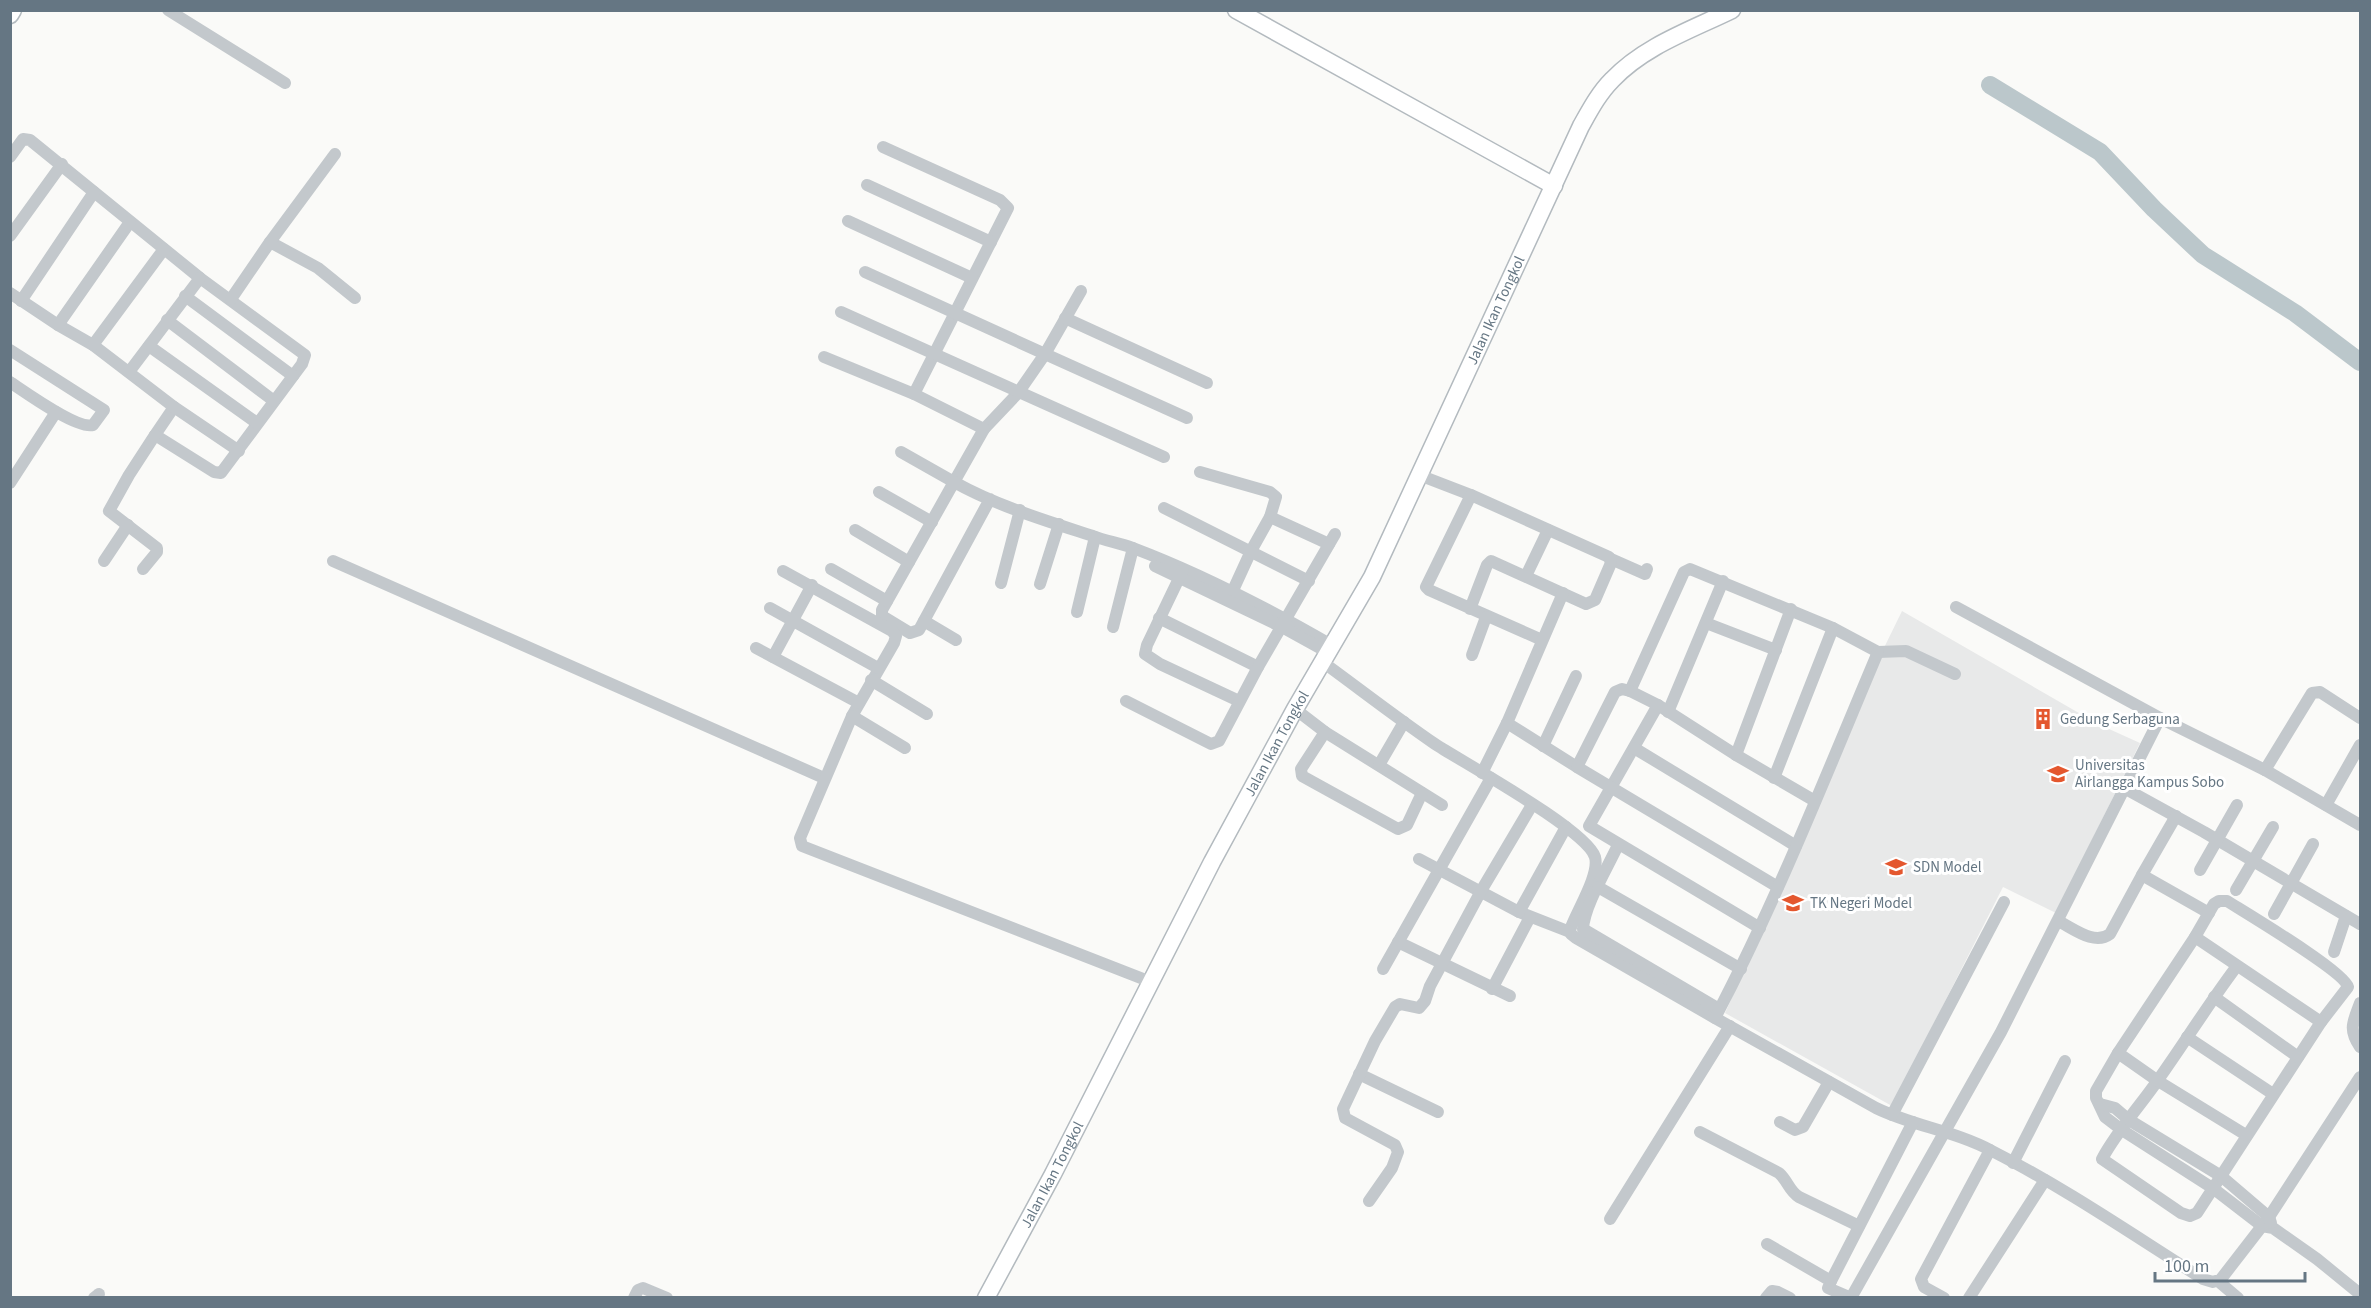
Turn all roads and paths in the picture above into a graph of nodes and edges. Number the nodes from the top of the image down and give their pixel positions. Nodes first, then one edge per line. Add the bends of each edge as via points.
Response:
1 (14, 10) edge
2 (168, 10) edge
3 (1236, 10) edge
4 (1732, 10) edge
5 (10, 15) edge
6 (285, 82) dead end
7 (883, 147) dead end
8 (335, 154) dead end
9 (10, 157) edge
10 (62, 164) junction
11 (867, 185) dead end
12 (1554, 186) junction
13 (94, 192) junction
14 (848, 221) dead end
15 (130, 222) junction
16 (10, 236) edge
17 (270, 242) junction
18 (991, 242) junction
19 (164, 249) junction
20 (865, 272) dead end
21 (200, 278) junction
22 (972, 278) junction
23 (1081, 291) dead end
24 (185, 296) junction
25 (16, 297) edge
26 (356, 298) dead end
27 (231, 299) junction
28 (841, 312) dead end
29 (954, 314) junction
30 (1065, 318) junction
31 (167, 320) junction
32 (58, 325) junction
33 (93, 345) junction
34 (149, 346) junction
35 (10, 350) edge
36 (934, 354) junction
37 (1045, 354) junction
38 (824, 357) dead end
39 (129, 372) junction
40 (293, 376) junction
41 (10, 382) edge
42 (1206, 383) dead end
43 (1018, 393) junction
44 (914, 394) junction
45 (274, 401) junction
46 (174, 406) junction
47 (56, 412) junction
48 (1186, 418) dead end
49 (257, 423) junction
50 (984, 429) junction
51 (155, 435) junction
52 (238, 451) junction
53 (901, 452) dead end
54 (1164, 457) dead end
55 (1200, 472) dead end
56 (1419, 475) junction
57 (954, 482) junction
58 (10, 483) edge
59 (879, 492) dead end
60 (1471, 495) junction
61 (990, 499) junction
62 (1164, 508) dead end
63 (1020, 510) junction
64 (1270, 517) junction
65 (932, 522) junction
66 (1059, 524) junction
67 (128, 525) junction
68 (855, 530) dead end
69 (1548, 530) junction
70 (1095, 537) junction
71 (1130, 549) junction
72 (1251, 551) junction
73 (1611, 559) junction
74 (104, 561) dead end
75 (333, 561) dead end
76 (909, 562) junction
77 (831, 568) dead end
78 (1647, 568) dead end
79 (143, 570) dead end
80 (783, 571) dead end
81 (1182, 573) junction
82 (1526, 576) junction
83 (1309, 581) junction
84 (1723, 581) junction
85 (1001, 583) dead end
86 (1040, 584) dead end
87 (812, 585) junction
88 (1563, 593) junction
89 (1230, 597) junction
90 (887, 601) junction
91 (1956, 607) dead end
92 (770, 608) dead end
93 (1470, 609) junction
94 (1791, 609) junction
95 (1077, 612) dead end
96 (1486, 617) junction
97 (1159, 618) junction
98 (791, 621) junction
99 (924, 621) junction
100 (1706, 622) junction
101 (1285, 623) junction
102 (1113, 627) dead end
103 (1833, 628) junction
104 (956, 640) dead end
105 (1542, 640) junction
106 (756, 648) dead end
107 (1776, 650) junction
108 (1878, 652) junction
109 (1329, 654) junction
110 (1472, 655) dead end
111 (772, 657) junction
112 (1258, 667) junction
113 (878, 668) junction
114 (1954, 674) dead end
115 (1576, 676) dead end
116 (871, 680) junction
117 (1630, 691) junction
118 (1126, 701) dead end
119 (1239, 701) junction
120 (859, 703) junction
121 (1663, 708) junction
122 (1295, 709) junction
123 (927, 714) dead end
124 (852, 716) junction
125 (2160, 718) junction
126 (2361, 718) edge
127 (1404, 722) junction
128 (1507, 723) junction
129 (1325, 732) junction
130 (2361, 745) edge
131 (1543, 746) junction
132 (905, 748) dead end
133 (1634, 748) junction
134 (1736, 755) junction
135 (1378, 765) junction
136 (1577, 767) junction
137 (2265, 770) junction
138 (1487, 775) junction
139 (824, 778) junction
140 (1774, 778) junction
141 (1612, 788) junction
142 (2124, 788) junction
143 (1422, 793) junction
144 (1815, 801) junction
145 (1442, 805) dead end
146 (1532, 805) junction
147 (2326, 805) junction
148 (2237, 806) dead end
149 (2176, 816) junction
150 (2361, 825) edge
151 (2273, 827) dead end
152 (1566, 828) junction
153 (2217, 840) junction
154 (2313, 844) dead end
155 (1618, 845) junction
156 (1796, 846) junction
157 (1419, 860) dead end
158 (2253, 861) junction
159 (1440, 870) junction
160 (2200, 870) dead end
161 (2142, 875) junction
162 (2291, 883) junction
163 (1598, 887) junction
164 (1778, 887) junction
165 (2236, 890) dead end
166 (1481, 891) junction
167 (2004, 902) dead end
168 (2209, 913) junction
169 (2274, 914) dead end
170 (1525, 915) junction
171 (2346, 916) junction
172 (2058, 921) junction
173 (2361, 924) edge
174 (1760, 928) junction
175 (1570, 932) junction
176 (2195, 937) junction
177 (1398, 942) junction
178 (2334, 952) dead end
179 (1442, 964) junction
180 (2237, 966) junction
181 (1383, 969) dead end
182 (1741, 969) junction
183 (1151, 982) junction
184 (1492, 989) junction
185 (1510, 996) dead end
186 (2214, 997) junction
187 (2361, 1003) edge
188 (1717, 1014) junction
189 (2321, 1022) junction
190 (1730, 1026) junction
191 (2187, 1037) junction
192 (2361, 1047) edge
193 (2118, 1053) junction
194 (2298, 1057) junction
195 (2065, 1061) dead end
196 (1359, 1074) junction
197 (2361, 1077) edge
198 (2158, 1081) junction
199 (1829, 1082) junction
200 (2273, 1095) junction
201 (1438, 1112) dead end
202 (1892, 1115) junction
203 (1780, 1122) dead end
204 (1913, 1122) junction
205 (2125, 1125) junction
206 (1947, 1131) junction
207 (1700, 1132) dead end
208 (2246, 1135) junction
209 (1990, 1150) junction
210 (2013, 1163) junction
211 (2221, 1176) junction
212 (2045, 1180) junction
213 (2214, 1189) junction
214 (1369, 1201) dead end
215 (1610, 1219) dead end
216 (2268, 1224) junction
217 (1859, 1226) junction
218 (1767, 1244) dead end
219 (2218, 1281) junction
220 (1827, 1289) edge
221 (2359, 1294) edge
222 (634, 1298) edge
223 (667, 1298) edge
224 (986, 1298) edge
225 (1766, 1298) edge
226 (1790, 1298) edge
227 (1944, 1298) edge
228 (1969, 1298) edge
229 (2238, 1298) edge

1 - 5 street
2 - 6 street
3 - 12 street
4 - 12 street, Jalan Ikan Tongkol via 1637,58 1612,80 1581,126
7 - 18 street via 1005,202 1008,208
8 - 17 street
9 - 10 street via 26,138
10 - 13 street
10 - 16 street
11 - 18 street
12 - 56 street, Jalan Ikan Tongkol
13 - 15 street
13 - 25 street
14 - 22 street
15 - 19 street
15 - 32 street
17 - 26 street via 318,268
17 - 27 street
18 - 22 street
19 - 21 street
19 - 33 street
20 - 29 street
21 - 24 street
21 - 27 street
22 - 29 street
23 - 30 street
24 - 31 street
24 - 40 street
25 - 32 street
27 - 40 street via 305,354
28 - 36 street
29 - 36 street
29 - 37 street
30 - 37 street
30 - 42 street
31 - 34 street
31 - 45 street
32 - 33 street
33 - 39 street
34 - 39 street
34 - 49 street
35 - 47 street via 104,410 88,427
36 - 43 street
36 - 44 street
37 - 43 street
37 - 48 street
38 - 44 street
39 - 46 street
40 - 45 street
41 - 47 street
43 - 50 street
43 - 54 street
44 - 50 street
45 - 49 street
46 - 51 street
46 - 52 street
47 - 58 street
49 - 52 street
50 - 57 street
51 - 52 street via 219,473
51 - 67 street via 110,506 112,515
53 - 57 street
55 - 64 street via 1274,494
56 - 60 street
56 - 109 street, Jalan Ikan Tongkol via 1372,577
57 - 61 street
57 - 65 street
59 - 65 street
60 - 69 street
60 - 93 street via 1426,584 1429,590
61 - 63 street
61 - 99 street
62 - 72 street
63 - 66 street
63 - 85 street
64 - 72 street
64 - 83 street via 1332,539
65 - 76 street
66 - 70 street
66 - 86 street
67 - 74 street
67 - 79 street via 158,548
68 - 76 street
69 - 73 street
69 - 82 street
70 - 71 street
70 - 95 street
71 - 81 street
71 - 102 street
72 - 83 street
72 - 89 street
73 - 78 street via 1645,574
73 - 88 street via 1591,603
75 - 139 street
76 - 90 street
77 - 90 street
80 - 87 street
81 - 89 street
81 - 97 street
82 - 88 street
82 - 93 street via 1489,562
83 - 101 street
84 - 94 street
84 - 100 street
84 - 117 street via 1692,570 1684,572
87 - 98 street
87 - 113 street via 895,633 894,643
88 - 105 street
89 - 101 street
90 - 99 street via 882,616 900,629 915,633
91 - 125 street
92 - 98 street
93 - 96 street
94 - 103 street
94 - 107 street
96 - 105 street
96 - 110 street
97 - 112 street
97 - 119 street via 1145,650 1147,656
98 - 111 street
98 - 113 street
99 - 104 street
100 - 107 street
100 - 121 street
101 - 109 street
101 - 112 street
103 - 108 street
103 - 140 street
105 - 128 street
106 - 111 street
107 - 134 street
108 - 114 street via 1906,651
108 - 144 street
109 - 122 street, Jalan Ikan Tongkol
109 - 127 street
111 - 120 street
112 - 119 street
113 - 116 street
115 - 131 street
116 - 120 street
116 - 123 street
117 - 121 street
117 - 136 street via 1615,692
118 - 119 street via 1211,744 1220,741
120 - 124 street
121 - 133 street
121 - 134 street
122 - 129 street
122 - 183 street, Jalan Ikan Tongkol
124 - 132 street
124 - 139 street
125 - 137 street
125 - 142 street
126 - 137 street via 2320,692 2312,693
127 - 135 street
127 - 138 street
128 - 131 street
128 - 138 street
129 - 135 street
129 - 143 street via 1301,769 1302,776 1398,829 1407,825
130 - 147 street
131 - 136 street
133 - 141 street
133 - 156 street
134 - 140 street
135 - 143 street
136 - 141 street
137 - 147 street
138 - 146 street
138 - 159 street
139 - 183 street via 800,838 802,846
140 - 144 street
141 - 155 street via 1589,826
141 - 164 street
142 - 149 street
142 - 172 street
143 - 145 street
144 - 156 street
146 - 152 street
146 - 166 street
147 - 150 street
148 - 153 street
149 - 153 street
149 - 161 street
151 - 158 street
152 - 170 street
152 - 175 street via 1592,850 1596,863
153 - 158 street
153 - 160 street
154 - 162 street
155 - 163 street
155 - 174 street
156 - 164 street
157 - 159 street
158 - 162 street
158 - 165 street
159 - 166 street
159 - 177 street
161 - 168 street
161 - 172 street via 2105,938 2096,940
162 - 169 street
162 - 171 street
163 - 182 street
163 - 188 street via 1583,929
164 - 174 street
166 - 170 street
166 - 179 street
167 - 202 street
168 - 176 street
168 - 189 street via 2218,901 2227,901 2345,980 2346,991
170 - 175 street
170 - 184 street
171 - 173 street
171 - 178 street
172 - 206 street
174 - 182 street
175 - 188 street
176 - 180 street
176 - 193 street
177 - 179 street
177 - 181 street
179 - 184 street
179 - 196 street via 1419,1008 1400,1004 1395,1007
180 - 186 street
180 - 189 street
182 - 188 street
183 - 224 street, Jalan Ikan Tongkol
184 - 185 street
186 - 191 street
186 - 194 street
187 - 192 street via 2352,1029
188 - 190 street
189 - 194 street
190 - 199 street
190 - 215 street
191 - 198 street
191 - 200 street
193 - 198 street
193 - 205 street via 2096,1091 2096,1098 2100,1104 2115,1108
194 - 200 street
195 - 210 street
196 - 201 street
196 - 214 street via 1343,1115 1395,1145 1398,1152
197 - 216 street
198 - 205 street
198 - 208 street
199 - 202 street
199 - 203 street via 1803,1127 1795,1130
200 - 208 street
202 - 204 street
204 - 206 street
204 - 217 street
205 - 211 street
205 - 213 street
205 - 213 street via 2102,1159 2104,1162 2190,1216 2197,1213
206 - 209 street
206 - 220 street via 1852,1296
207 - 217 street via 1779,1173 1788,1181 1793,1194
208 - 211 street
209 - 210 street
209 - 227 street via 1921,1279 1924,1287
210 - 212 street
211 - 213 street
211 - 216 street
212 - 219 street via 2203,1279
212 - 228 street
213 - 216 street
216 - 219 street
216 - 221 street
217 - 220 street
218 - 220 street
219 - 229 street
222 - 223 street via 644,1288
225 - 226 street via 1772,1291

